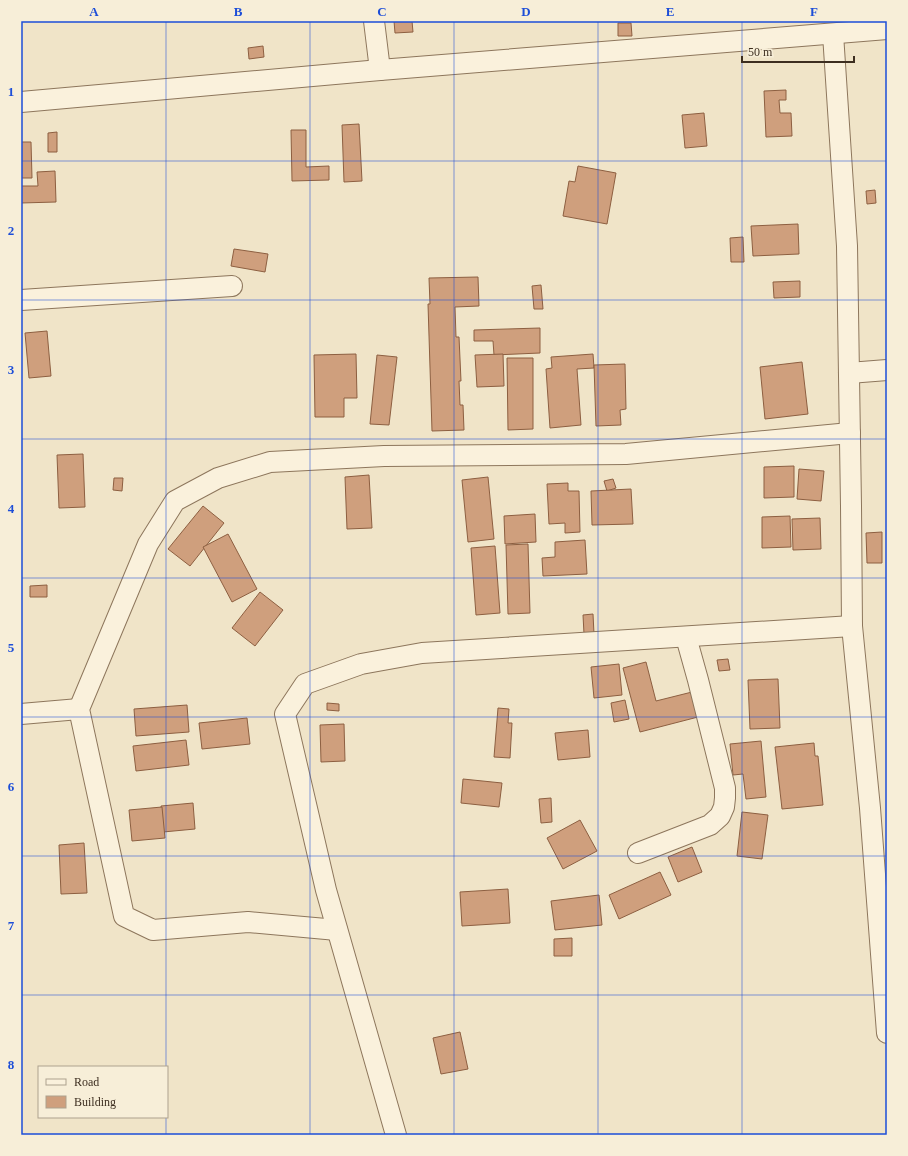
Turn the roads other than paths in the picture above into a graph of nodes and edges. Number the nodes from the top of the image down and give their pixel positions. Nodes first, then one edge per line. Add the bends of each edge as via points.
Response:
1 (374, 21) edge
2 (887, 29) edge
3 (833, 34) junction
4 (380, 70) junction
5 (21, 102) edge
6 (232, 286) dead end
7 (21, 300) edge
8 (887, 370) edge
9 (849, 373) junction
10 (850, 433) junction
11 (852, 626) junction
12 (686, 637) junction
13 (79, 709) junction
14 (21, 714) edge
15 (638, 853) dead end
16 (337, 930) junction
17 (887, 1033) edge
18 (396, 1135) edge

1 - 4 street
2 - 3 street
3 - 4 street
3 - 9 street via 847,246
4 - 5 street
6 - 7 street
8 - 9 street
9 - 10 street
10 - 11 street
10 - 13 street via 626,454 384,456 270,462 218,478 175,501 148,544
11 - 12 street
11 - 17 street via 870,808
12 - 15 street via 724,788 724,808 710,825
12 - 16 street via 422,653 361,664 305,684 285,714
13 - 14 street
13 - 16 street via 124,916 153,930 248,922
16 - 18 street

